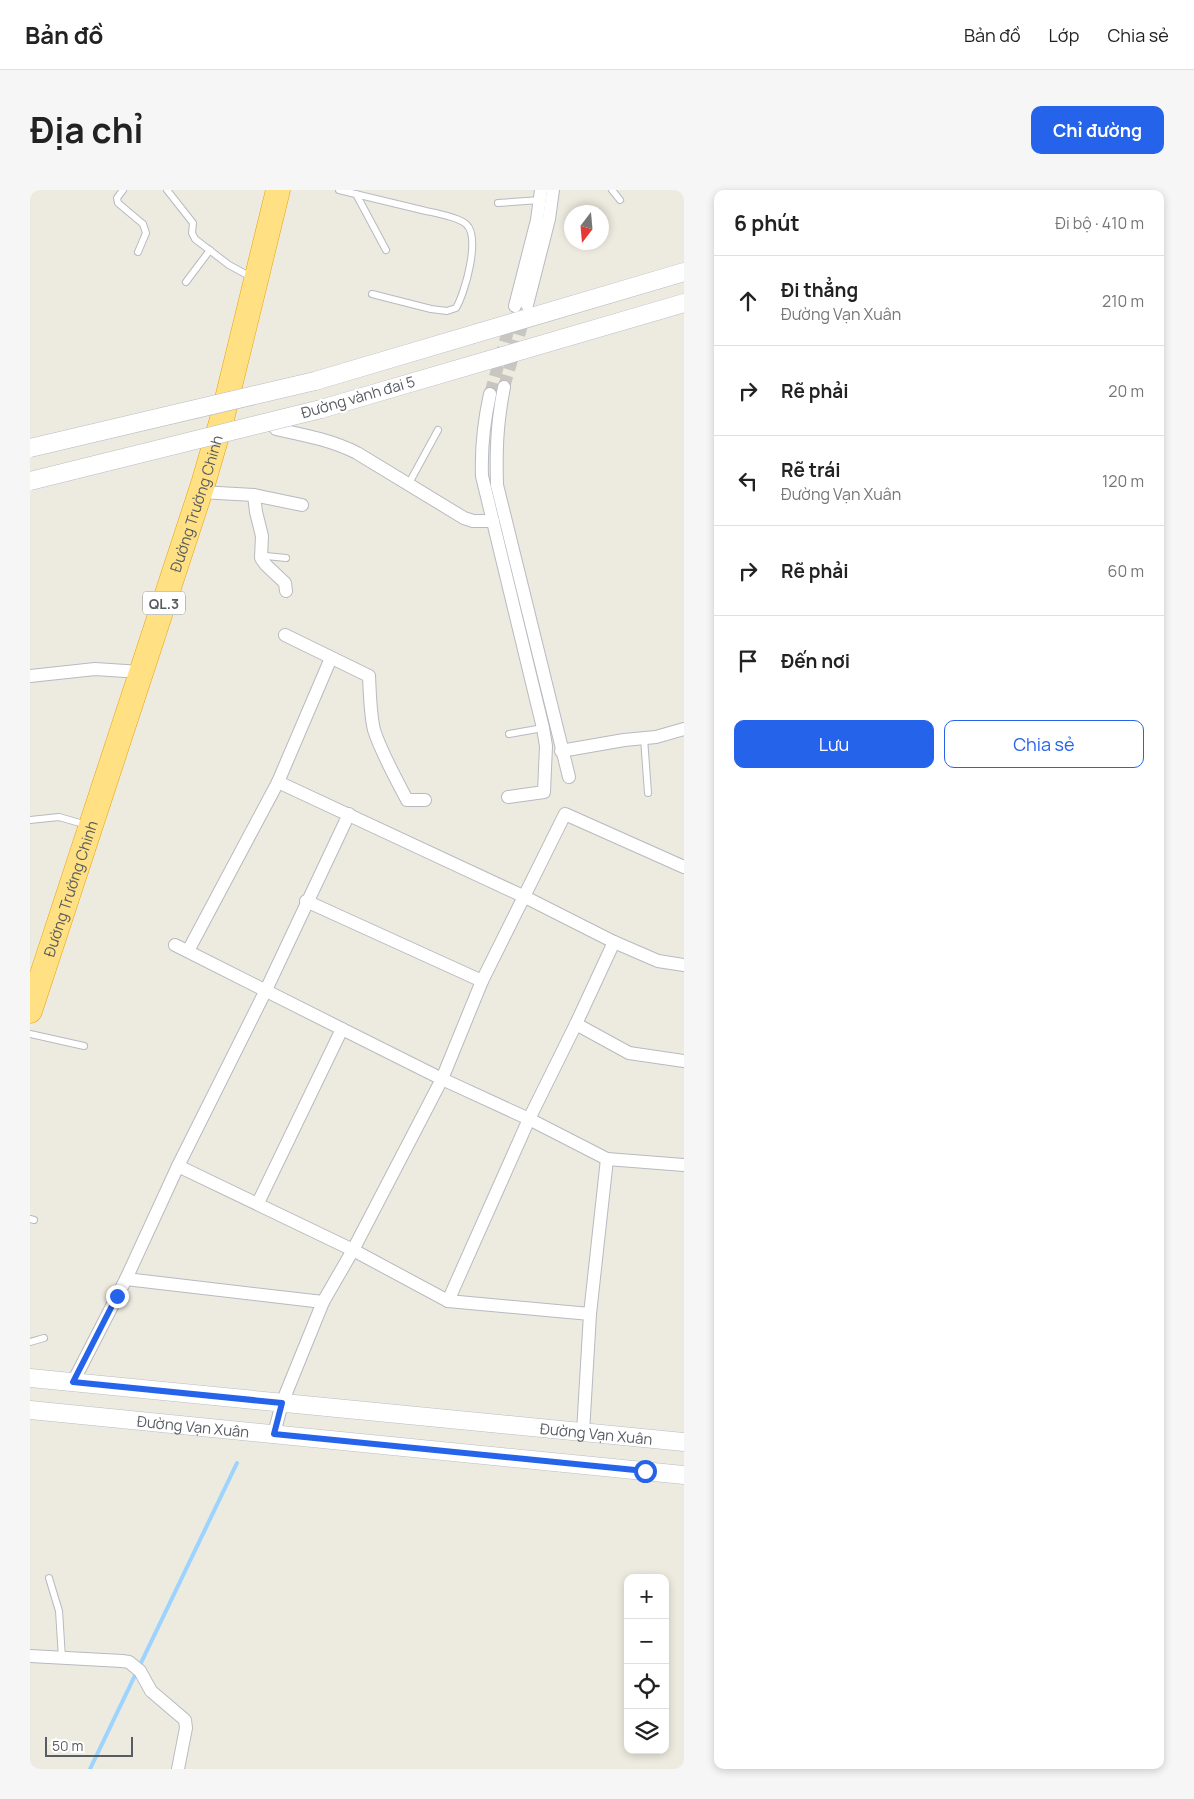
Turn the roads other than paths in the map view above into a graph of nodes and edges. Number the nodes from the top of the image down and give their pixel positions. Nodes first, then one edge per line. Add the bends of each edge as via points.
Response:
1 (122, 190) edge
2 (166, 190) edge
3 (278, 190) edge
4 (339, 190) edge
5 (553, 190) edge
6 (612, 190) edge
7 (356, 194) junction
8 (540, 195) edge
9 (620, 200) dead end
10 (498, 203) dead end
11 (210, 250) junction
12 (386, 250) dead end
13 (138, 252) dead end
14 (684, 272) edge
15 (256, 280) junction
16 (186, 282) dead end
17 (372, 294) dead end
18 (684, 302) edge
19 (504, 387) tunnel mouth
20 (490, 394) tunnel mouth
21 (276, 429) dead end
22 (438, 430) dead end
23 (30, 448) edge
24 (30, 480) edge
25 (408, 484) junction
26 (200, 492) junction
27 (254, 495) junction
28 (302, 505) dead end
29 (493, 521) junction
30 (261, 550) junction
31 (286, 558) dead end
32 (286, 591) dead end
33 (285, 634) dead end
34 (332, 658) junction
35 (141, 672) junction
36 (30, 676) edge
37 (543, 728) junction
38 (684, 728) edge
39 (509, 734) dead end
40 (644, 738) junction
41 (561, 751) junction
42 (569, 777) dead end
43 (278, 782) junction
44 (648, 794) dead end
45 (508, 797) dead end
46 (425, 800) dead end
47 (348, 814) junction
48 (30, 820) edge
49 (90, 826) junction
50 (684, 867) edge
51 (525, 897) junction
52 (306, 900) junction
53 (614, 942) junction
54 (175, 944) dead end
55 (188, 951) junction
56 (684, 964) edge
57 (482, 981) junction
58 (266, 990) junction
59 (31, 1002) edge
60 (576, 1024) junction
61 (342, 1029) junction
62 (30, 1034) edge
63 (84, 1046) dead end
64 (684, 1061) edge
65 (442, 1079) junction
66 (529, 1118) junction
67 (607, 1159) junction
68 (178, 1166) junction
69 (684, 1166) edge
70 (258, 1203) junction
71 (353, 1250) junction
72 (126, 1279) junction
73 (448, 1301) junction
74 (323, 1302) junction
75 (590, 1314) junction
76 (44, 1338) dead end
77 (30, 1342) edge
78 (30, 1378) edge
79 (73, 1382) junction
80 (282, 1403) junction
81 (30, 1410) edge
82 (583, 1432) junction
83 (274, 1434) junction
84 (684, 1442) edge
85 (684, 1475) edge
86 (49, 1578) dead end
87 (30, 1656) edge
88 (62, 1658) junction
89 (178, 1769) edge

1 - 13 lane via 118,203 143,224 146,233
2 - 11 lane via 194,223 192,234 195,239
3 - 15 highway, Đường Trường Chinh / QL.3
4 - 7 lane
5 - 8 street via 549,219 521,306
6 - 9 lane
7 - 12 lane
7 - 17 lane via 446,216 466,223 470,230 470,268 456,308 447,311 431,309
8 - 10 lane
11 - 15 lane
11 - 16 lane
14 - 23 main road, Đường vành đai 5, bridge via 315,381
15 - 26 highway, Đường Trường Chinh / QL.3 via 222,419
18 - 24 main road, Đường vành đai 5, bridge via 321,408
19 - 41 street via 496,446 498,485
20 - 29 street via 481,453 482,476
21 - 25 street via 340,445
22 - 25 lane
25 - 29 street via 464,518
26 - 27 street
26 - 35 highway, Đường Trường Chinh / QL.3
27 - 28 street
27 - 30 street via 262,536
29 - 37 street
30 - 31 lane via 266,556
30 - 32 street via 261,558 285,583
33 - 34 street
34 - 43 street
34 - 46 street via 369,676 374,730 407,800
35 - 36 street via 95,668
35 - 49 highway, Đường Trường Chinh / QL.3
37 - 39 lane
37 - 45 street via 546,746 544,792
38 - 40 street
40 - 41 street
40 - 44 lane
41 - 42 street
43 - 47 street
43 - 55 street
47 - 51 street
47 - 52 street
48 - 49 lane via 59,817
49 - 59 highway, Đường Trường Chinh / QL.3
50 - 51 street via 565,814
51 - 53 street
51 - 57 street
52 - 57 street
52 - 58 street
53 - 56 street via 658,961
53 - 60 street
54 - 55 street
55 - 58 street
57 - 65 street
58 - 61 street
58 - 68 street
60 - 64 street via 629,1053
60 - 66 street
61 - 65 street
61 - 70 street
62 - 63 lane
65 - 66 street
65 - 71 street
66 - 67 street
66 - 73 street
67 - 69 street
67 - 75 street
68 - 70 street
68 - 72 street
70 - 71 street
71 - 73 street
71 - 74 street
72 - 74 street
72 - 79 street
73 - 75 street
74 - 80 street
75 - 82 street
76 - 77 lane
78 - 79 main road, Đường Vạn Xuân
79 - 80 main road, Đường Vạn Xuân
80 - 82 main road, Đường Vạn Xuân
80 - 83 street
81 - 83 main road, Đường Vạn Xuân
82 - 84 main road, Đường Vạn Xuân
83 - 85 main road, Đường Vạn Xuân
86 - 88 lane via 59,1611
87 - 88 street
88 - 89 street via 129,1662 137,1669 152,1691 185,1720

